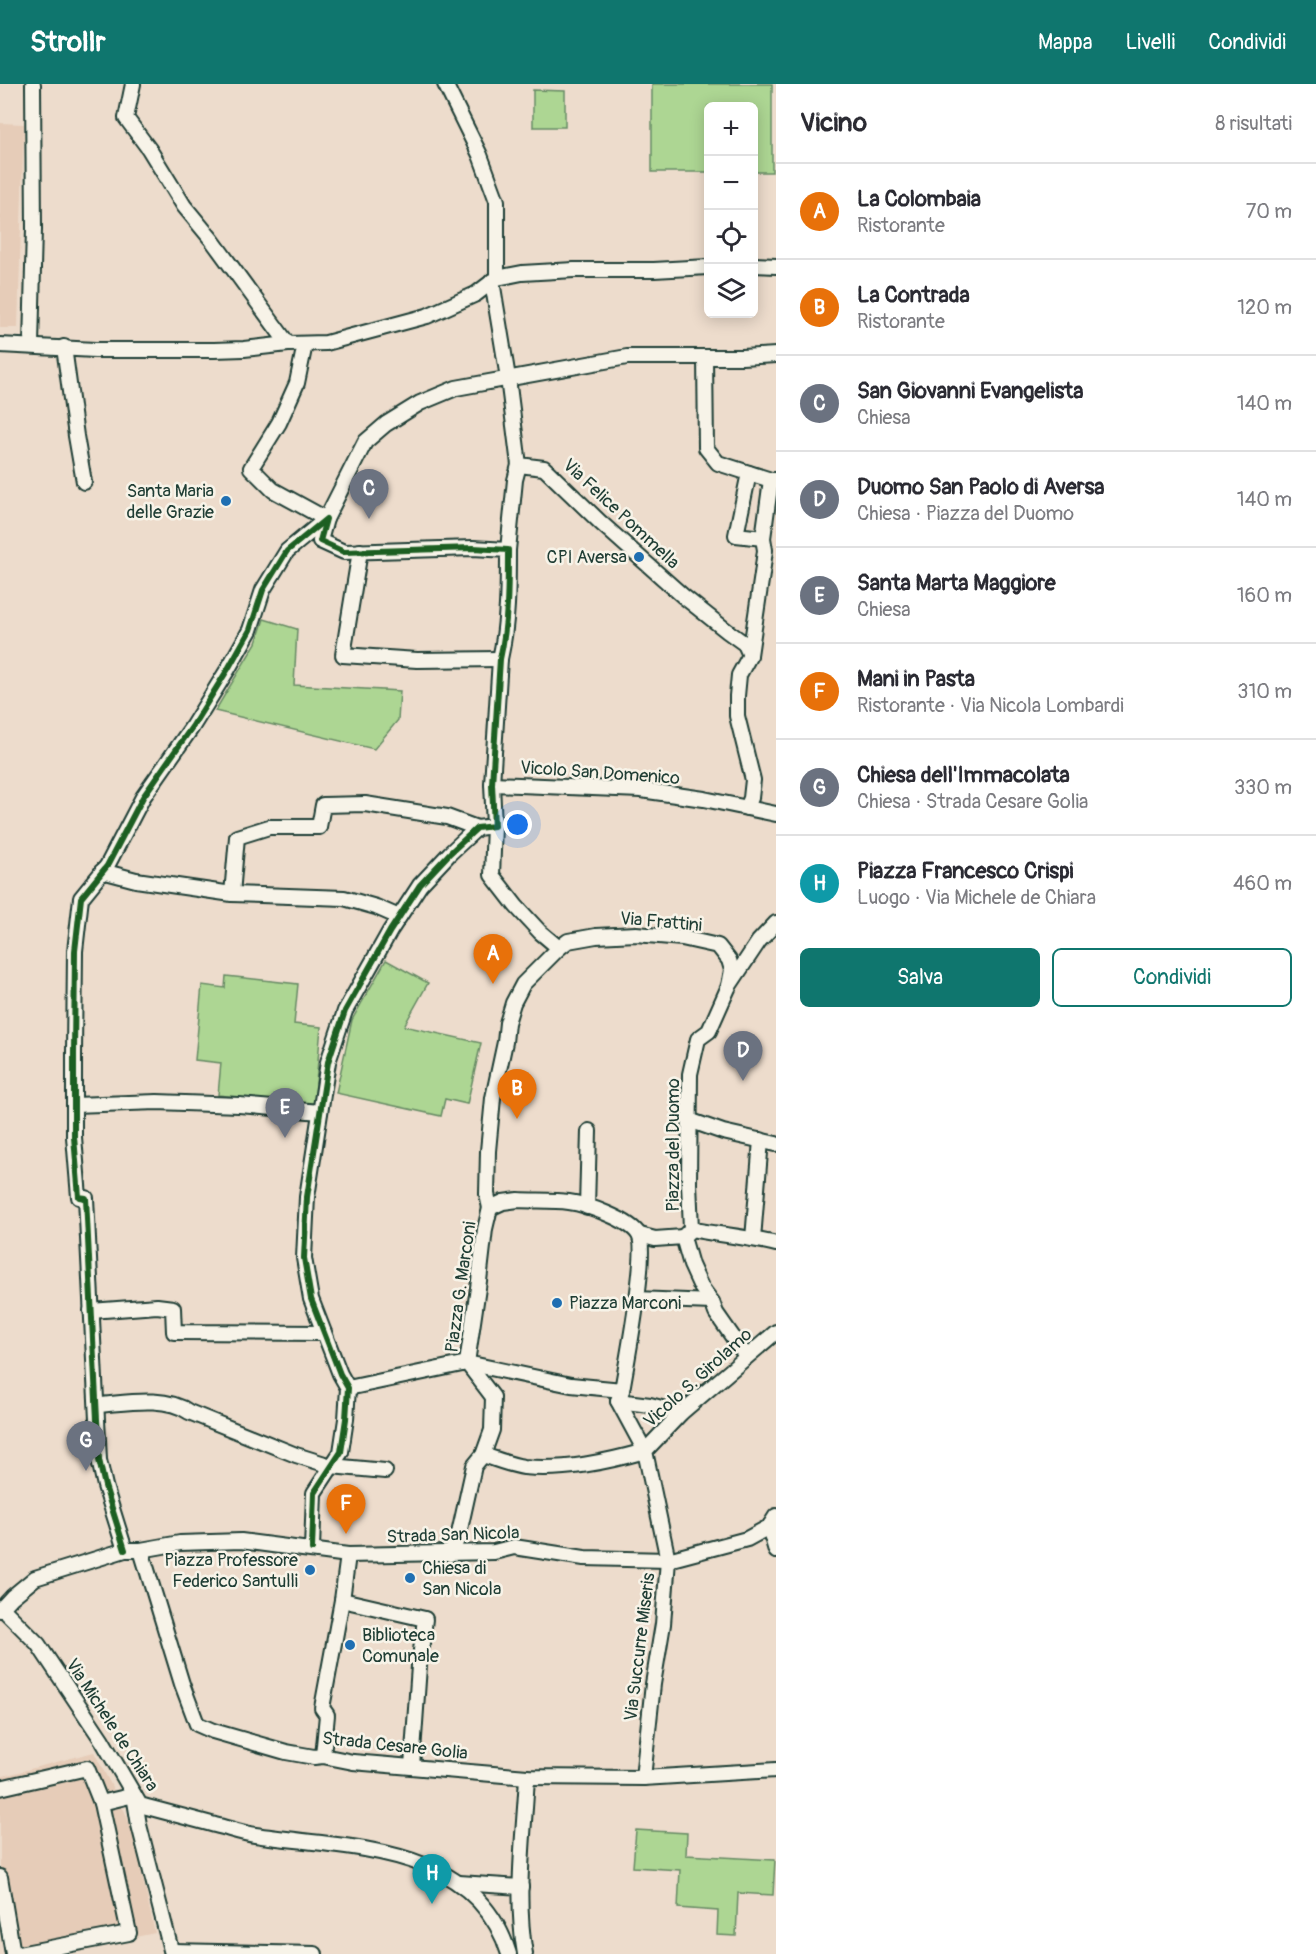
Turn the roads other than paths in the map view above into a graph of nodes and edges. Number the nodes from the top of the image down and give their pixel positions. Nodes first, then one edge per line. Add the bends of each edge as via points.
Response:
1 (33, 84) edge
2 (133, 84) edge
3 (445, 84) edge
4 (758, 265) edge
5 (776, 266) edge
6 (704, 267) edge
7 (494, 280) junction
8 (288, 344) junction
9 (305, 344) junction
10 (0, 345) edge
11 (31, 345) junction
12 (64, 347) junction
13 (776, 355) edge
14 (705, 357) junction
15 (508, 378) junction
16 (519, 465) junction
17 (749, 473) junction
18 (773, 480) edge
19 (84, 482) dead end
20 (326, 519) junction
21 (768, 545) edge
22 (508, 550) junction
23 (360, 551) junction
24 (750, 655) junction
25 (500, 659) junction
26 (492, 784) junction
27 (747, 808) junction
28 (776, 814) edge
29 (494, 826) junction
30 (477, 828) junction
31 (102, 872) junction
32 (232, 894) junction
33 (399, 917) junction
34 (776, 922) edge
35 (559, 948) junction
36 (729, 986) junction
37 (74, 1105) junction
38 (320, 1112) junction
39 (689, 1120) junction
40 (589, 1131) dead end
41 (761, 1140) junction
42 (776, 1144) edge
43 (587, 1207) junction
44 (490, 1209) junction
45 (686, 1233) junction
46 (640, 1235) junction
47 (753, 1239) junction
48 (776, 1244) edge
49 (636, 1299) junction
50 (711, 1302) junction
51 (92, 1311) junction
52 (776, 1332) edge
53 (324, 1333) junction
54 (746, 1356) junction
55 (467, 1362) junction
56 (348, 1388) junction
57 (620, 1396) junction
58 (98, 1405) junction
59 (681, 1413) junction
60 (645, 1451) junction
61 (483, 1455) junction
62 (331, 1466) junction
63 (384, 1471) dead end
64 (772, 1521) edge
65 (312, 1549) junction
66 (126, 1550) junction
67 (141, 1550) junction
68 (776, 1551) edge
69 (450, 1554) junction
70 (348, 1555) junction
71 (668, 1560) junction
72 (342, 1600) junction
73 (2, 1603) edge
74 (323, 1756) junction
75 (412, 1766) junction
76 (776, 1770) edge
77 (527, 1777) junction
78 (643, 1778) junction
79 (0, 1788) edge
80 (134, 1795) junction
81 (101, 1803) junction
82 (0, 1877) edge
83 (459, 1883) junction
84 (521, 1887) junction
85 (172, 1952) edge
86 (231, 1953) edge
87 (13, 1954) edge
88 (19, 1954) edge
89 (315, 1954) edge
90 (509, 1954) edge
91 (525, 1954) edge

1 - 11 street
2 - 8 street via 126,118 184,206
3 - 7 street via 480,155 497,201
4 - 5 street
6 - 7 street via 522,273
7 - 9 street via 476,294 427,316 326,344
7 - 15 street
8 - 9 street
8 - 12 street via 214,350
9 - 20 street via 297,383 279,423 251,468 273,490
10 - 11 street
11 - 12 street
12 - 19 street
13 - 14 street
14 - 15 street via 627,357
14 - 17 street via 705,448 718,463
15 - 16 street
15 - 20 street via 456,388 420,403 386,424 365,442
16 - 22 street
16 - 24 street, Via Felice Pommella via 544,468 683,596 745,644
17 - 18 street
17 - 21 street via 736,535
18 - 21 street
20 - 23 street via 320,541 344,552
20 - 31 street via 286,551 263,590 245,640 143,797
21 - 24 street
22 - 23 street
22 - 25 street
23 - 25 street via 343,655 417,660
24 - 27 street via 739,675 737,696 737,716 753,780
25 - 26 street
26 - 27 street, Vicolo San Domenico via 641,790
26 - 29 street
27 - 28 street, Vicolo San Domenico
29 - 30 street
29 - 35 street via 492,875 516,906
30 - 32 street via 447,817 365,804 323,805 319,827 269,827 237,837
30 - 33 street via 420,885
31 - 32 street
31 - 37 street via 81,898 75,951
32 - 33 street via 344,898
33 - 38 street via 345,1011 328,1062
34 - 36 street, Piazza del Duomo
35 - 36 street, Via Frattini via 568,941 636,934 718,946 732,970
35 - 44 street via 523,984 507,1023 488,1151
36 - 39 street, Piazza del Duomo via 709,1031 698,1039 690,1074
37 - 38 street via 199,1103
37 - 51 street via 79,1197 86,1198
38 - 53 street via 307,1197 304,1258 311,1299
39 - 41 street
39 - 45 street, Piazza del Duomo
40 - 43 street
41 - 42 street
41 - 47 street
43 - 44 street, Piazza G. Marconi via 571,1202 518,1200
43 - 46 street, Piazza G. Marconi via 630,1225
44 - 55 street, Piazza G. Marconi
45 - 46 street via 655,1239
45 - 47 street
45 - 50 street via 690,1265
46 - 49 street
47 - 48 street
49 - 50 street
49 - 57 street
50 - 54 street
51 - 53 street via 173,1308 174,1332
51 - 58 street
52 - 54 street, Vicolo S. Girolamo
53 - 56 street
54 - 59 street, Vicolo S. Girolamo
55 - 56 street
55 - 57 street, Piazza G. Marconi
55 - 61 street via 493,1397 492,1430
56 - 62 street via 340,1452
57 - 59 street, Piazza G. Marconi
57 - 60 street, Via Succurre Miseris
58 - 62 street via 160,1403 182,1407
58 - 66 street via 99,1460
59 - 60 street, Vicolo S. Girolamo
60 - 61 street via 554,1468 521,1467
60 - 71 street, Via Succurre Miseris
61 - 69 street via 474,1466 458,1538
62 - 63 street
62 - 65 street via 314,1493
64 - 68 street
64 - 71 street, Strada San Nicola via 747,1539
65 - 67 street, Strada San Nicola via 241,1540 180,1543
65 - 70 street, Strada San Nicola
66 - 67 street, Strada San Nicola
66 - 73 street, Strada San Nicola via 35,1578
67 - 74 street, Strada Cesare Golia via 197,1724 286,1752
69 - 70 street, Strada San Nicola
69 - 71 street, Strada San Nicola via 514,1547 584,1558
70 - 72 street
71 - 78 street, Via Succurre Miseris
72 - 74 street via 322,1708 327,1715
72 - 75 street via 425,1619
73 - 80 street, Via Michele de Chiara via 38,1644
74 - 75 street, Strada Cesare Golia
75 - 77 street, Strada Cesare Golia
76 - 78 street, Strada Cesare Golia
77 - 78 street, Strada Cesare Golia
77 - 84 street
79 - 81 street via 87,1768
80 - 81 street
80 - 83 street, Via Michele de Chiara via 140,1805 252,1835 400,1856 433,1867
80 - 85 street
81 - 88 street via 129,1933
82 - 87 street
83 - 84 street
83 - 90 street via 491,1916 503,1934
84 - 91 street
85 - 86 street
86 - 89 street

